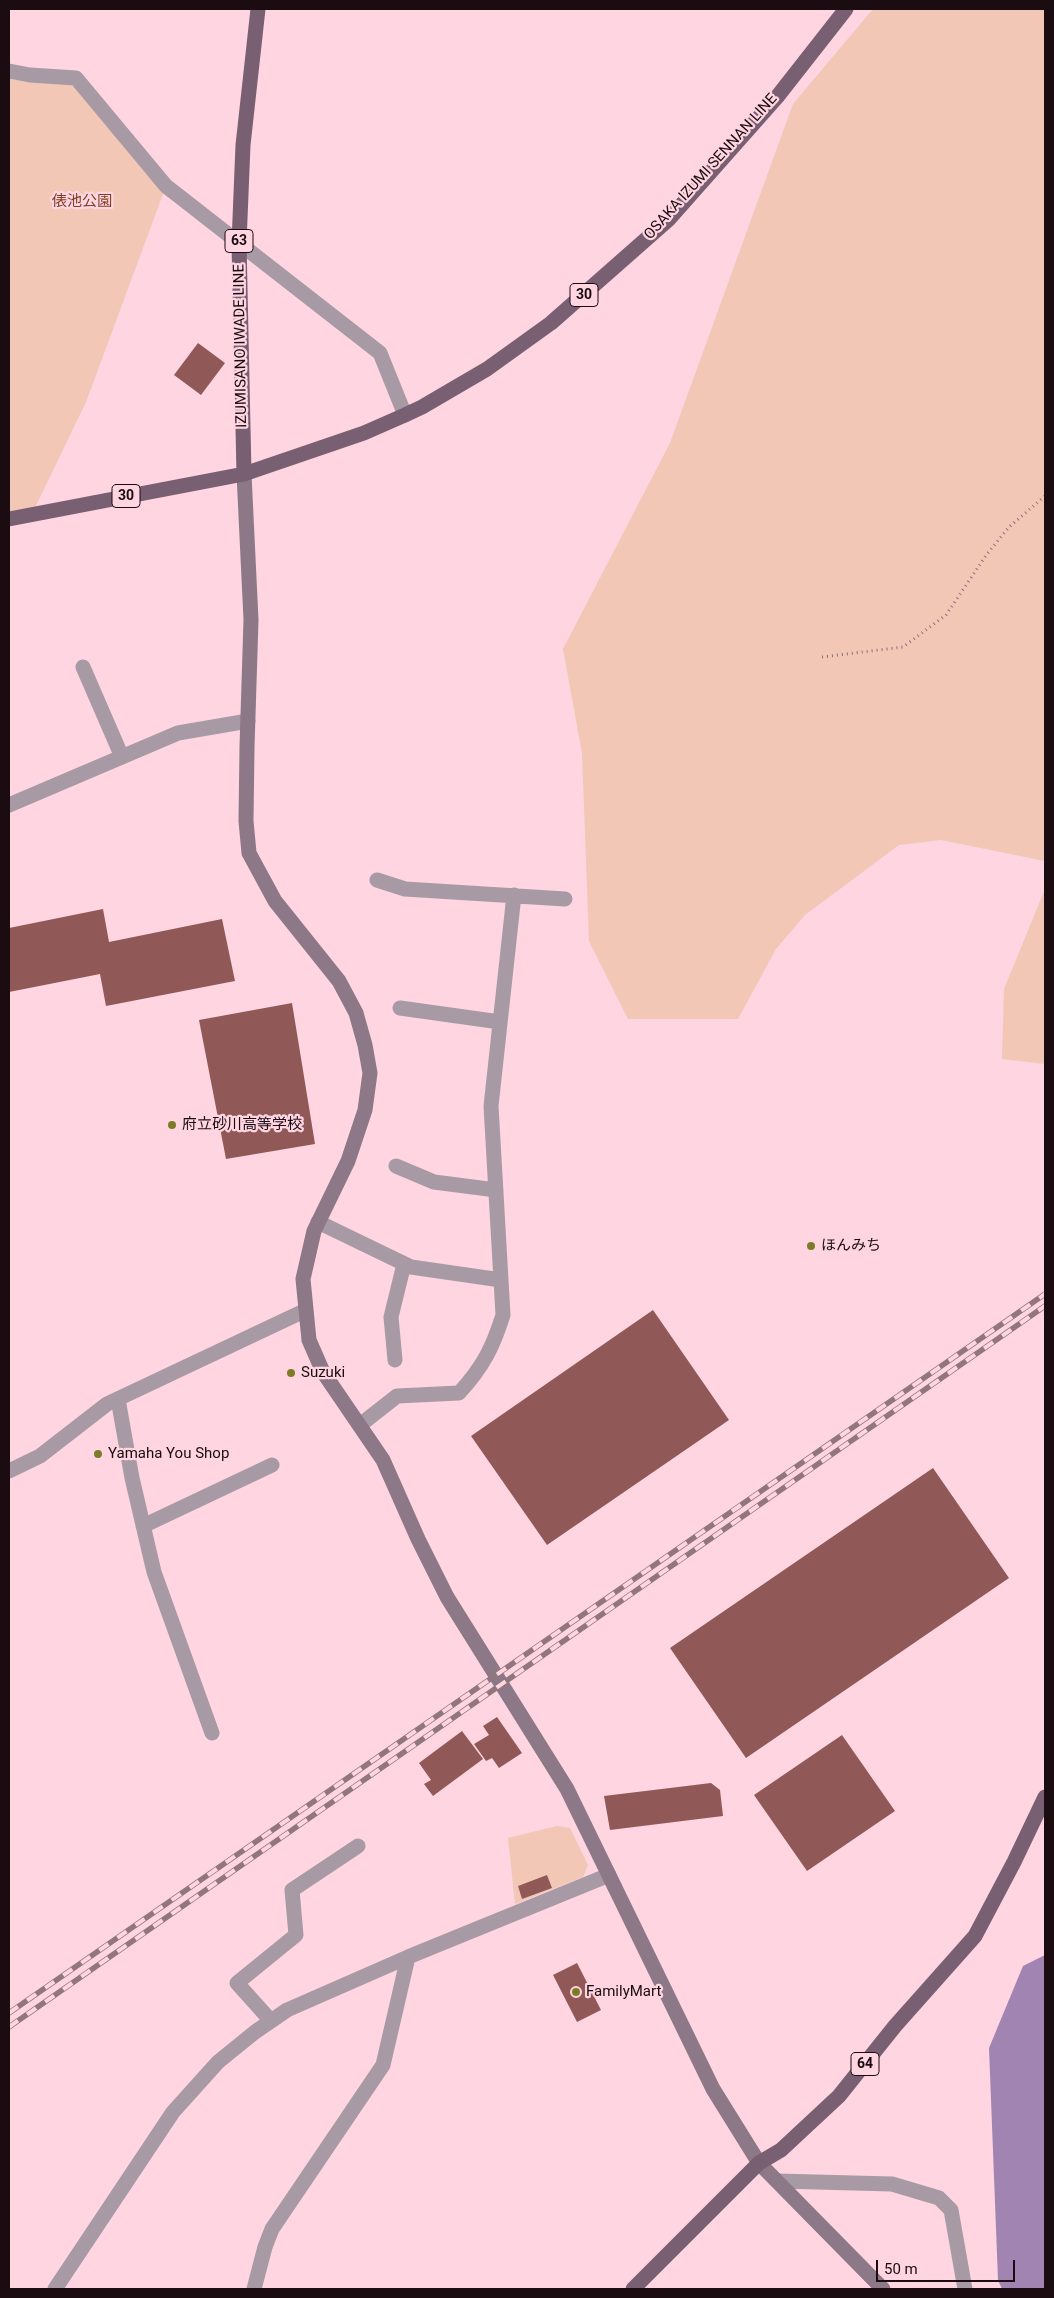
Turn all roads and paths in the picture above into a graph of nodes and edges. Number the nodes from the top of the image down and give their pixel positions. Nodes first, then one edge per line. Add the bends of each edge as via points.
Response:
1 (258, 9) edge
2 (846, 9) edge
3 (9, 71) edge
4 (239, 244) junction
5 (405, 415) junction
6 (244, 474) junction
7 (1045, 496) edge
8 (9, 519) edge
9 (822, 657) dead end
10 (83, 668) dead end
11 (248, 721) junction
12 (122, 757) junction
13 (9, 805) edge
14 (377, 880) dead end
15 (514, 895) junction
16 (565, 898) dead end
17 (400, 1008) dead end
18 (500, 1022) junction
19 (396, 1166) dead end
20 (496, 1190) junction
21 (318, 1222) junction
22 (404, 1264) junction
23 (501, 1280) junction
24 (304, 1312) junction
25 (395, 1360) dead end
26 (118, 1399) junction
27 (360, 1425) junction
28 (272, 1465) dead end
29 (9, 1471) edge
30 (143, 1526) junction
31 (212, 1733) dead end
32 (1045, 1797) edge
33 (358, 1846) dead end
34 (609, 1875) junction
35 (408, 1957) junction
36 (271, 2021) junction
37 (759, 2163) junction
38 (777, 2181) junction
39 (55, 2289) edge
40 (254, 2289) edge
41 (633, 2289) edge
42 (883, 2289) edge
43 (965, 2289) edge

1 - 4 main road, IZUMISANO IWADE LINE / 63 via 242,145
2 - 5 main road, OSAKA IZUMI SENNAN LINE / 30 via 776,97 656,231 552,323 487,369
3 - 4 street via 76,78 166,186
4 - 5 street via 380,353
4 - 6 main road, IZUMISANO IWADE LINE / 63
5 - 6 main road, OSAKA IZUMI SENNAN LINE / 30 via 364,433
6 - 8 main road, OSAKA IZUMI SENNAN LINE / 30
6 - 11 street via 251,620
7 - 9 path via 1004,534 946,615 903,647
10 - 12 street
11 - 12 street via 178,733
11 - 21 street via 246,822 249,853 275,901 339,981 356,1013 370,1073 365,1110 350,1153
12 - 13 street
14 - 15 street via 405,889
15 - 16 street
15 - 18 street
17 - 18 street
18 - 20 street via 491,1106
19 - 20 street via 434,1182
20 - 23 street
21 - 22 street
21 - 24 street via 303,1279
22 - 23 street
22 - 25 street via 391,1318
23 - 27 street via 503,1314 493,1347 472,1379 459,1392 398,1396
24 - 26 street
24 - 27 street via 308,1340 323,1372
26 - 29 street via 40,1456
26 - 30 street
27 - 34 street via 383,1460 447,1597 567,1789
28 - 30 street
30 - 31 street via 154,1572
32 - 37 main road, 64 via 974,1936 839,2096 781,2150
33 - 36 street via 292,1890 296,1936 237,1983
34 - 35 street
34 - 37 street via 714,2089
35 - 36 street via 287,2010
35 - 40 street via 383,2064 272,2229
36 - 39 street via 218,2062 173,2112
37 - 38 street
37 - 41 main road, 64
38 - 42 street
38 - 43 street via 892,2184 939,2198 951,2210

